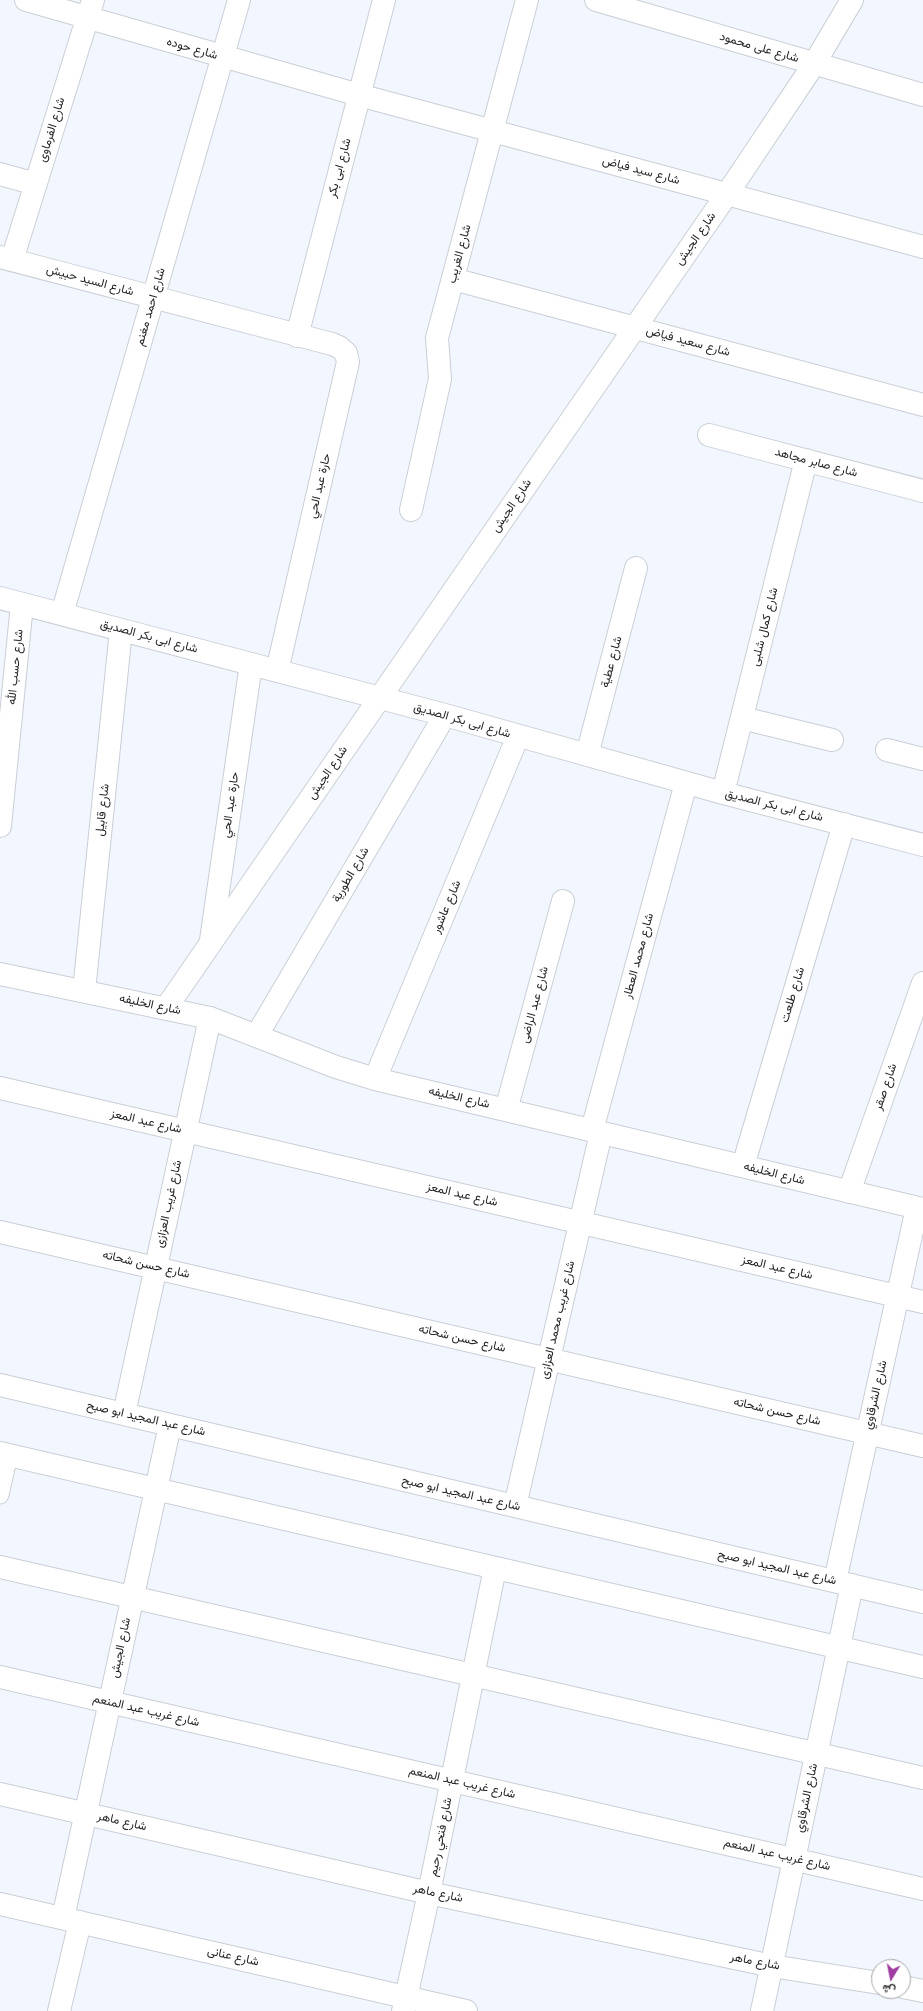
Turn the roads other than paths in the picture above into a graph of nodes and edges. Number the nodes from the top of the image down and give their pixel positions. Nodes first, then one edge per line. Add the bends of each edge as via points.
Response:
1 (26, 0) edge
2 (239, 0) edge
3 (384, 0) edge
4 (527, 0) edge
5 (596, 0) edge
6 (852, 0) edge
7 (90, 9) edge
8 (223, 58) junction
9 (814, 64) junction
10 (923, 95) edge
11 (359, 96) junction
12 (492, 131) junction
13 (0, 174) edge
14 (36, 184) junction
15 (727, 194) junction
16 (923, 247) edge
17 (6, 258) edge
18 (453, 279) junction
19 (154, 298) junction
20 (634, 327) junction
21 (297, 336) junction
22 (923, 404) edge
23 (709, 435) dead end
24 (806, 460) junction
25 (923, 491) edge
26 (411, 510) dead end
27 (636, 568) dead end
28 (0, 598) edge
29 (22, 604) junction
30 (62, 614) junction
31 (121, 630) junction
32 (251, 664) junction
33 (277, 671) junction
34 (379, 698) junction
35 (445, 715) junction
36 (742, 718) junction
37 (518, 736) junction
38 (832, 740) dead end
39 (887, 750) dead end
40 (587, 755) junction
41 (923, 759) edge
42 (686, 783) junction
43 (723, 793) junction
44 (844, 824) junction
45 (0, 826) edge
46 (923, 845) edge
47 (564, 901) dead end
48 (210, 945) junction
49 (0, 974) edge
50 (923, 983) edge
51 (84, 991) junction
52 (166, 1008) junction
53 (210, 1018) junction
54 (257, 1035) junction
55 (375, 1079) junction
56 (0, 1088) edge
57 (506, 1110) junction
58 (185, 1131) junction
59 (597, 1131) junction
60 (743, 1166) junction
61 (849, 1192) junction
62 (920, 1209) edge
63 (580, 1223) junction
64 (0, 1232) edge
65 (155, 1268) junction
66 (898, 1296) junction
67 (923, 1302) edge
68 (549, 1359) junction
69 (0, 1385) edge
70 (124, 1414) junction
71 (170, 1425) junction
72 (868, 1433) junction
73 (923, 1446) edge
74 (4, 1454) edge
75 (156, 1489) junction
76 (0, 1495) edge
77 (515, 1506) junction
78 (0, 1567) edge
79 (495, 1568) junction
80 (843, 1583) junction
81 (132, 1597) junction
82 (923, 1602) edge
83 (839, 1647) junction
84 (923, 1667) edge
85 (473, 1675) junction
86 (0, 1678) edge
87 (109, 1702) junction
88 (817, 1754) junction
89 (923, 1778) edge
90 (452, 1781) junction
91 (0, 1794) edge
92 (85, 1814) junction
93 (794, 1859) junction
94 (923, 1889) edge
95 (429, 1893) junction
96 (0, 1904) edge
97 (72, 1920) junction
98 (772, 1966) junction
99 (871, 1982) edge
100 (911, 1989) edge
101 (923, 1991) edge
102 (404, 2004) edge
103 (59, 2011) edge
104 (466, 2011) edge
105 (762, 2011) edge

1 - 7 street, شارع حوده
2 - 8 street, شارع احمد مغنم
3 - 11 street, شارع ابى بكر
4 - 12 street, شارع الغريب
5 - 9 street, شارع على محمود
6 - 9 street, شارع الجيش
7 - 8 street, شارع حوده
7 - 14 street, شارع الفرماوى
8 - 11 street, شارع حوده
8 - 19 street, شارع احمد مغنم
9 - 10 street, شارع على محمود
9 - 15 street, شارع الجيش
11 - 12 street, شارع سيد فياض
11 - 21 street, شارع ابى بكر
12 - 15 street, شارع سيد فياض
12 - 18 street, شارع الغريب
13 - 14 street
14 - 17 street, شارع الفرماوى
15 - 16 street, شارع سيد فياض
15 - 20 street, شارع الجيش
17 - 19 street, شارع السيد حبيش
18 - 20 street, شارع سعيد فياض
18 - 26 street, شارع الغريب via 437,338 440,379
19 - 21 street, شارع السيد حبيش
19 - 30 street, شارع احمد مغنم
20 - 22 street, شارع سعيد فياض
20 - 34 street, شارع الجيش
21 - 33 street, حارة عبد الحي via 339,347 346,353 348,362
23 - 24 street, شارع صابر مجاهد
24 - 25 street, شارع صابر مجاهد
24 - 36 street, شارع كمال شلبى
27 - 40 street, شارع عطية
28 - 29 street, شارع ابى بكر الصديق
29 - 30 street, شارع ابى بكر الصديق
29 - 45 street, شارع حسب الله
30 - 31 street, شارع ابى بكر الصديق
31 - 32 street, شارع ابى بكر الصديق
31 - 51 street, شارع قابيل
32 - 33 street, شارع ابى بكر الصديق
32 - 48 street, حارة عبد الحي
33 - 34 street, شارع ابى بكر الصديق
34 - 35 street, شارع ابى بكر الصديق
34 - 48 street, شارع الجيش
35 - 37 street, شارع ابى بكر الصديق
35 - 54 street, شارع الطورية
36 - 38 street
36 - 43 street, شارع كمال شلبى
37 - 40 street, شارع ابى بكر الصديق
37 - 55 street, شارع عاشور
39 - 41 street
40 - 42 street, شارع ابى بكر الصديق
42 - 43 street, شارع ابى بكر الصديق
42 - 59 street, شارع محمد العطار
43 - 44 street, شارع ابى بكر الصديق
44 - 46 street, شارع ابى بكر الصديق
44 - 60 street, شارع طلعت
47 - 57 street, شارع عبد الراضى
48 - 52 street, شارع الجيش
49 - 51 street, شارع الخليفه
50 - 61 street, شارع صقر
51 - 52 street, شارع الخليفه
52 - 53 street, شارع الخليفه
53 - 54 street, شارع الخليفه
53 - 58 street, شارع غريب العزازى
54 - 55 street, شارع الخليفه via 336,1067
55 - 57 street, شارع الخليفه
56 - 58 street, شارع عبد المعز
57 - 59 street, شارع الخليفه
58 - 63 street, شارع عبد المعز
58 - 65 street, شارع غريب العزازى
59 - 60 street, شارع الخليفه
59 - 63 street, شارع غريب محمد العزازى
60 - 61 street, شارع الخليفه
61 - 62 street, شارع الخليفه
62 - 66 street, شارع الشرقاوي
63 - 66 street, شارع عبد المعز
63 - 68 street, شارع غريب محمد العزازى
64 - 65 street, شارع حسن شحاته
65 - 68 street, شارع حسن شحاته
65 - 70 street, شارع غريب العزازى
66 - 67 street, شارع عبد المعز
66 - 72 street, شارع الشرقاوي
68 - 72 street, شارع حسن شحاته
68 - 77 street, شارع غريب محمد العزازى
69 - 70 street, شارع عبد المجيد ابو صبح
70 - 71 street, شارع عبد المجيد ابو صبح
71 - 75 street, شارع الجيش
71 - 77 street, شارع عبد المجيد ابو صبح
72 - 73 street, شارع حسن شحاته
72 - 80 street, شارع الشرقاوي
74 - 75 street
74 - 76 lane
75 - 79 street
75 - 81 street, شارع الجيش
77 - 80 street, شارع عبد المجيد ابو صبح
78 - 81 street
79 - 83 street
79 - 85 street, شارع فتحي رحيم
80 - 82 street, شارع عبد المجيد ابو صبح
80 - 83 street, شارع الشرقاوي
81 - 85 street
81 - 87 street, شارع الجيش
83 - 84 street
83 - 88 street, شارع الشرقاوي
85 - 88 street
85 - 90 street, شارع فتحي رحيم
86 - 87 street, شارع غريب عبد المنعم
87 - 90 street, شارع غريب عبد المنعم
87 - 92 street, شارع الجيش
88 - 89 street
88 - 93 street, شارع الشرقاوي
90 - 93 street, شارع غريب عبد المنعم
90 - 95 street, شارع فتحي رحيم
91 - 92 street, شارع ماهر
92 - 95 street, شارع ماهر
92 - 97 street, شارع الجيش
93 - 94 street, شارع غريب عبد المنعم
93 - 98 street, شارع الشرقاوي
95 - 98 street, شارع ماهر
95 - 102 street, شارع فتحي رحيم
96 - 97 street, شارع عنانى
97 - 102 street, شارع عنانى
97 - 103 street, شارع الجيش
98 - 99 street, شارع ماهر
98 - 105 street, شارع الشرقاوي
100 - 101 street
102 - 104 street, شارع عنانى

